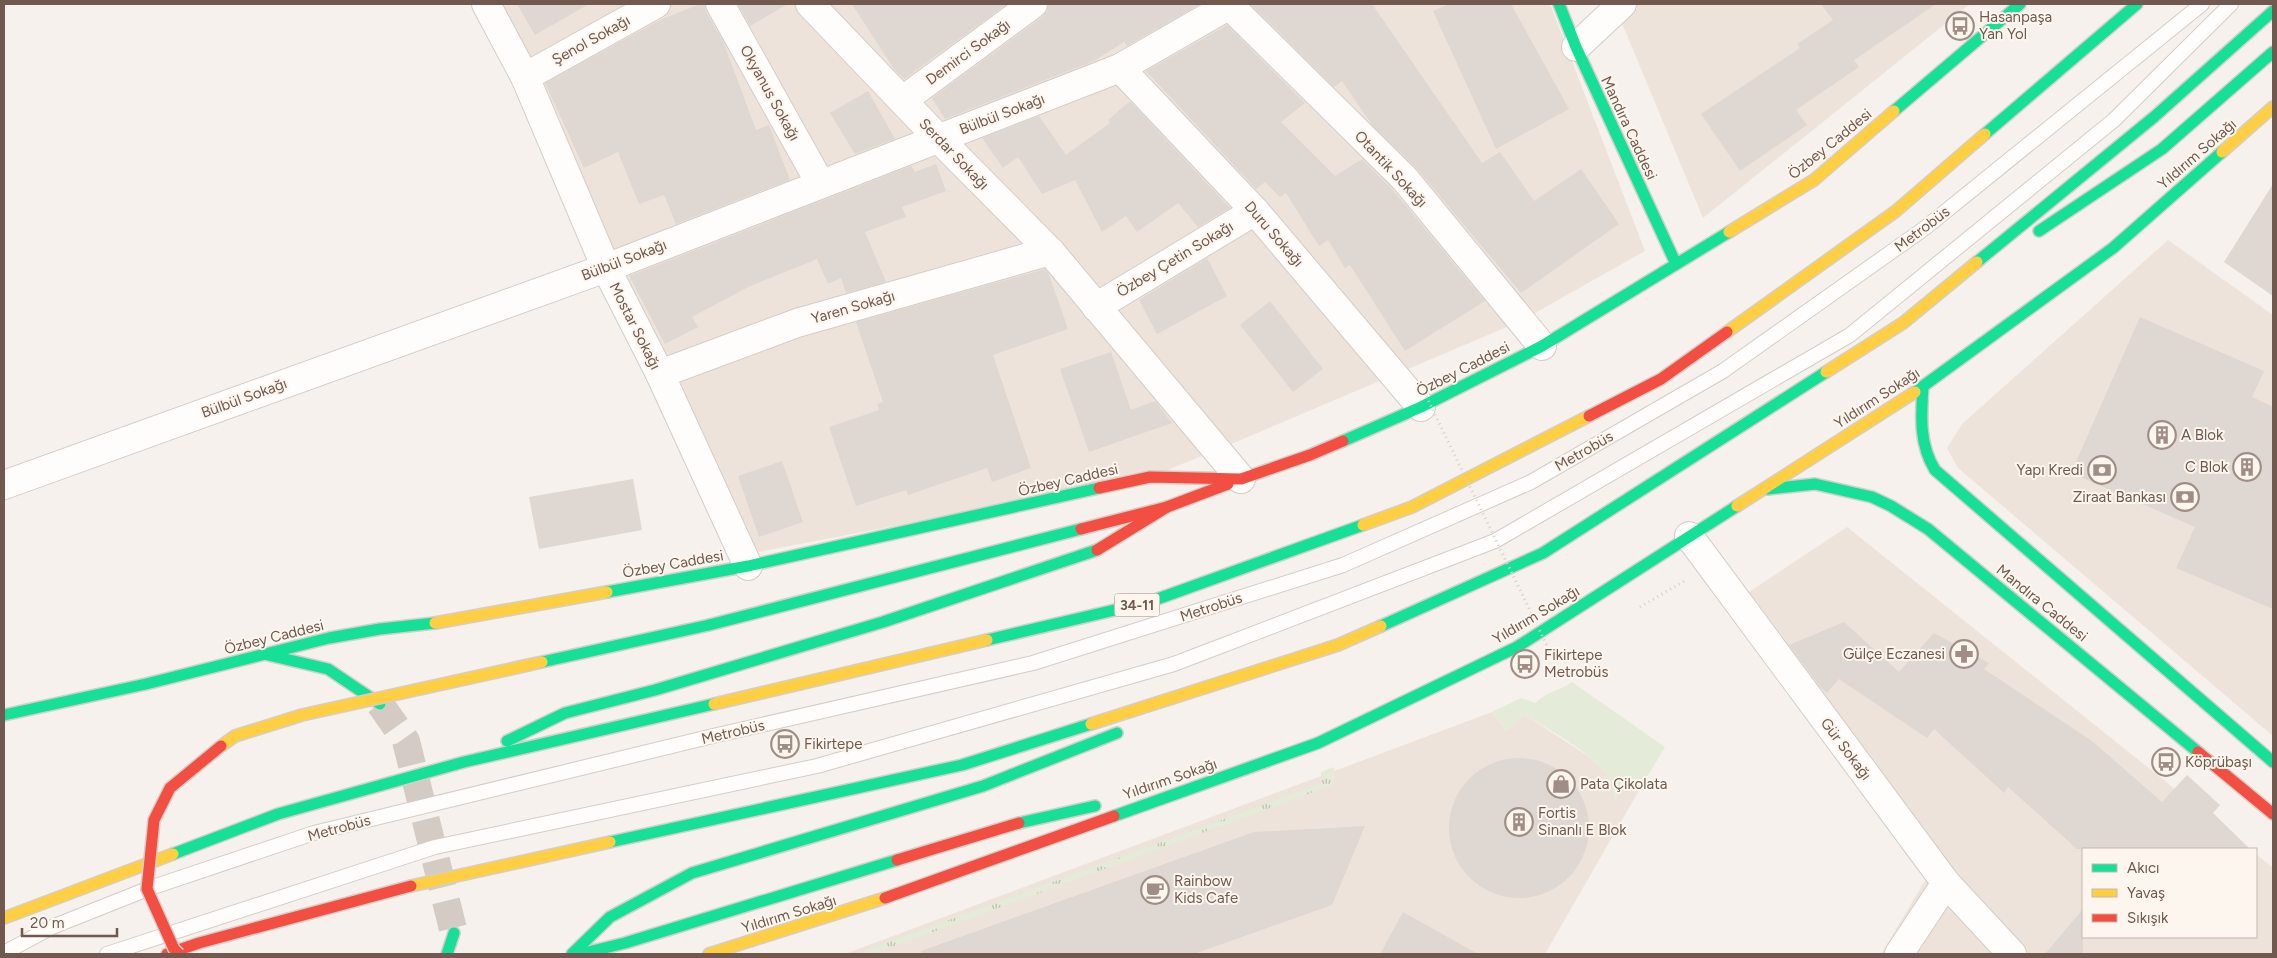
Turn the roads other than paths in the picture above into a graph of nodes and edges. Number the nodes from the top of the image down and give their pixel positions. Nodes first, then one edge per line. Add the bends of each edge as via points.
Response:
1 (486, 4) edge
2 (656, 4) edge
3 (720, 4) edge
4 (810, 4) edge
5 (1032, 4) edge
6 (1229, 4) edge
7 (1559, 4) edge
8 (1622, 4) edge
9 (2020, 4) edge
10 (2137, 4) edge
11 (2202, 4) edge
12 (2231, 4) edge
13 (2273, 11) edge
14 (1576, 47) junction
15 (2273, 52) edge
16 (1120, 68) junction
17 (526, 77) junction
18 (902, 100) junction
19 (2273, 107) edge
20 (939, 139) junction
21 (820, 183) junction
22 (1255, 211) junction
23 (2033, 236) dead end
24 (1050, 251) junction
25 (2000, 258) dead end
26 (1676, 264) junction
27 (606, 268) junction
28 (1096, 307) junction
29 (1903, 323) junction
30 (1542, 346) junction
31 (660, 374) junction
32 (1923, 387) junction
33 (1423, 400) junction
34 (1241, 479) junction
35 (4, 485) edge
36 (1761, 490) junction
37 (1167, 508) junction
38 (1689, 536) junction
39 (748, 566) junction
40 (1338, 645) junction
41 (264, 654) junction
42 (380, 704) tunnel mouth
43 (1184, 707) dead end
44 (4, 715) edge
45 (1129, 728) dead end
46 (464, 762) junction
47 (2273, 762) edge
48 (1202, 784) junction
49 (1125, 800) dead end
50 (1105, 804) dead end
51 (2273, 814) edge
52 (1946, 883) junction
53 (4, 918) edge
54 (454, 932) tunnel mouth
55 (4, 953) edge
56 (107, 954) edge
57 (167, 954) edge
58 (179, 954) edge
59 (448, 954) edge
60 (572, 954) edge
61 (580, 954) edge
62 (709, 954) edge
63 (1899, 954) edge
64 (2012, 954) edge

1 - 17 street, Mostar Sokağı
2 - 17 street, Şenol Sokağı
3 - 21 street, Okyanus Sokağı
4 - 18 street, Serdar Sokağı
5 - 18 street, Demirci Sokağı
6 - 16 street, Bülbül Sokağı
6 - 30 street, Otantik Sokağı via 1405,179
7 - 14 main road, Mandıra Caddesi
8 - 14 street
9 - 26 main road, Özbey Caddesi via 1814,180
10 - 46 main road, 34-11 via 1896,211 1661,379 1412,508 1149,602
11 - 55 lane, Metrobüs via 1925,228 1723,371 1531,482 1344,565 1033,663 713,736 314,834 150,888 52,927
12 - 56 lane via 2114,120 1850,335 1495,541 1174,664 817,766 436,847
13 - 29 main road via 2154,117
14 - 26 main road, Mandıra Caddesi
15 - 23 main road via 2162,149
16 - 20 street, Bülbül Sokağı
16 - 22 street, Duru Sokağı
17 - 27 street, Mostar Sokağı
18 - 20 street, Serdar Sokağı
19 - 32 main road, Yıldırım Sokağı via 2113,248
20 - 21 street, Bülbül Sokağı
20 - 24 street, Serdar Sokağı
21 - 27 street, Bülbül Sokağı
22 - 28 street, Özbey Çetin Sokağı
22 - 33 street, Duru Sokağı
24 - 28 street, Serdar Sokağı
24 - 31 street, Yaren Sokağı via 796,322
25 - 29 main road
26 - 30 main road, Özbey Caddesi
27 - 31 street, Mostar Sokağı
27 - 35 street, Bülbül Sokağı
28 - 34 street, Serdar Sokağı
29 - 40 main road via 1544,553
30 - 33 main road, Özbey Caddesi
31 - 39 street, Mostar Sokağı
32 - 36 main road, Yıldırım Sokağı
32 - 47 main road, Mandıra Caddesi via 1920,422 1929,462 1935,470
33 - 34 main road, Özbey Caddesi via 1310,455
34 - 37 main road
34 - 39 main road, Özbey Caddesi via 1150,477
36 - 38 main road, Yıldırım Sokağı
36 - 51 main road, Mandıra Caddesi via 1814,484 1872,497 1928,529
37 - 46 main road via 1100,549 883,622 655,690 565,713
37 - 58 main road, bridge via 709,625 302,715 235,736 170,788 154,820 147,889
38 - 48 main road, Yıldırım Sokağı via 1517,647 1318,743
38 - 52 street, Gür Sokağı
39 - 41 main road, Özbey Caddesi via 431,624 401,625
40 - 43 main road
40 - 57 main road via 962,765 432,881
41 - 42 main road via 328,669
41 - 44 main road, Özbey Caddesi via 86,699
45 - 60 main road via 983,786 692,873 610,917
46 - 53 main road, 34-11 via 278,814
48 - 49 main road
48 - 62 main road, Yıldırım Sokağı via 867,904
50 - 61 main road via 1017,823
52 - 63 street
52 - 64 street, Gür Sokağı
54 - 59 main road

